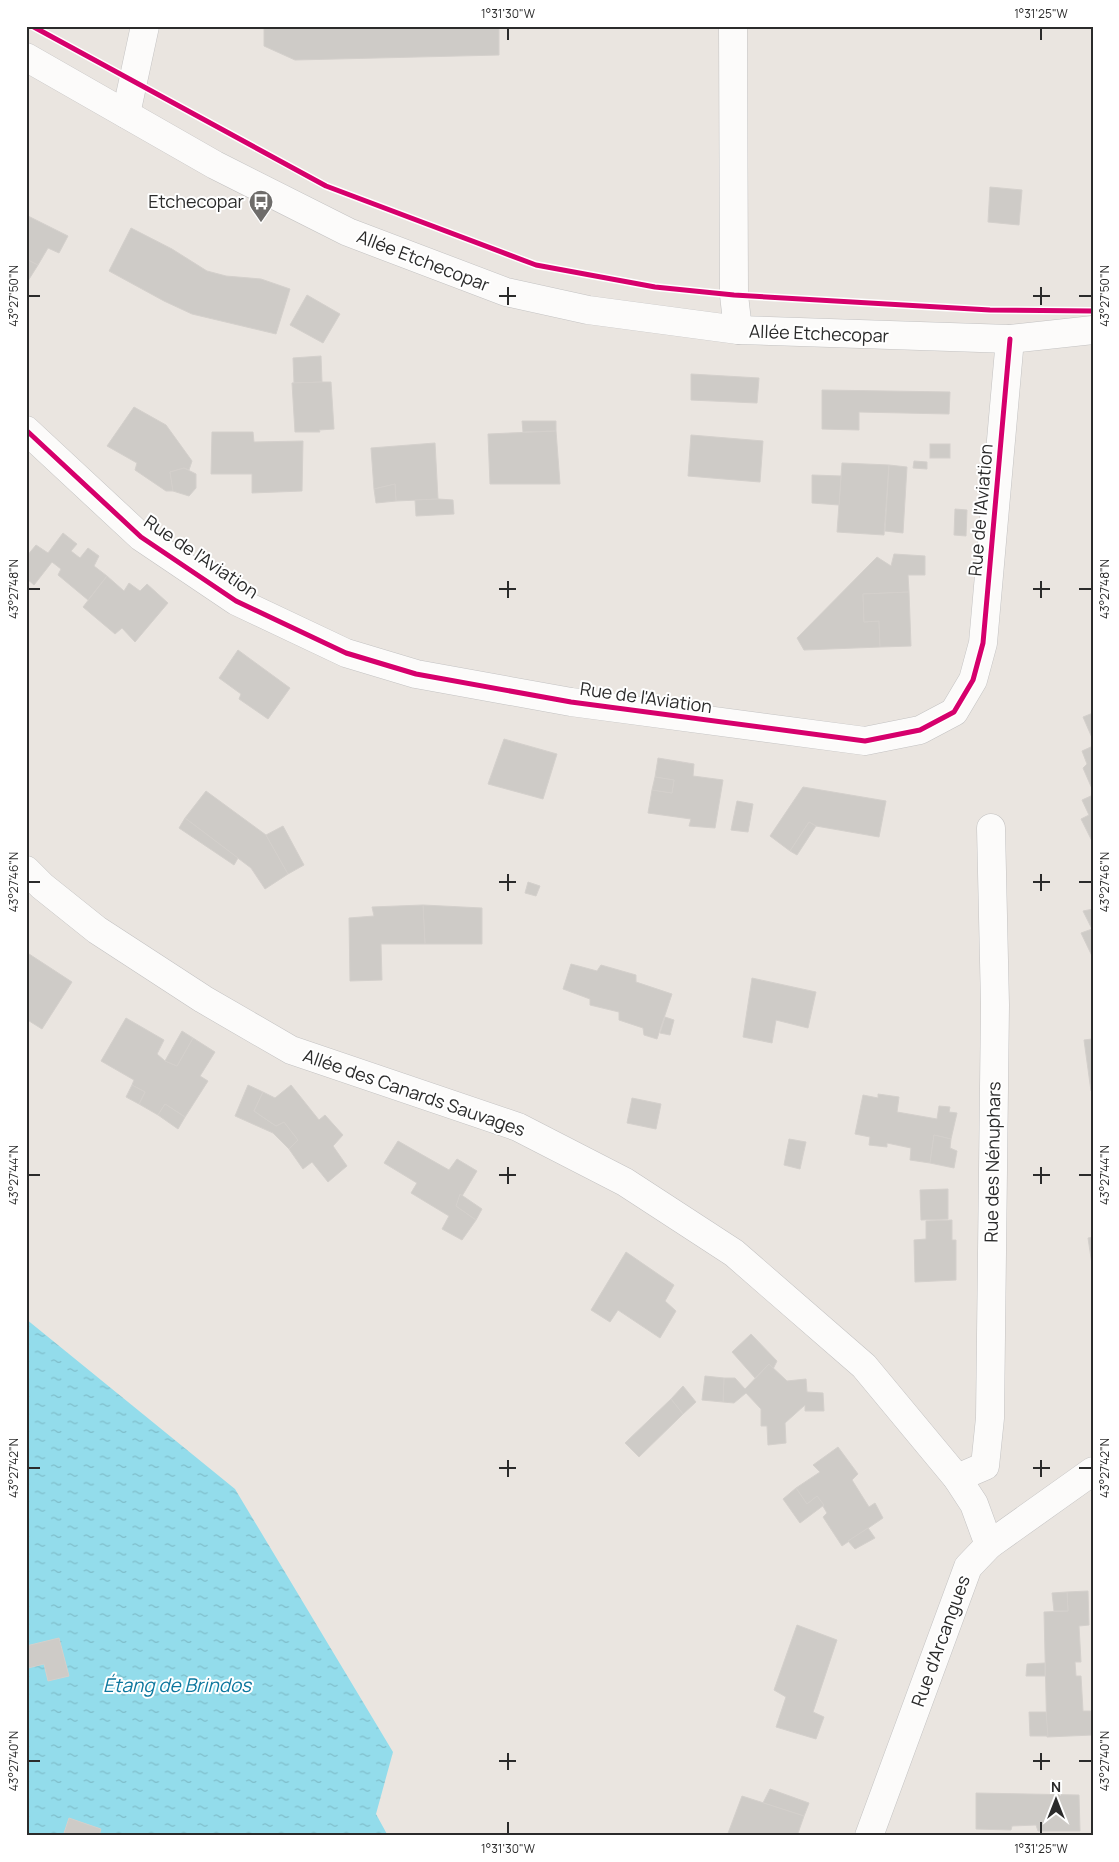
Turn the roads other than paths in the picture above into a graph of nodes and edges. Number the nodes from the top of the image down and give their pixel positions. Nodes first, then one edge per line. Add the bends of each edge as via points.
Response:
1 (145, 26) edge
2 (733, 26) edge
3 (26, 57) edge
4 (126, 114) junction
5 (738, 330) junction
6 (1093, 330) edge
7 (1010, 339) junction
8 (26, 430) edge
9 (992, 828) dead end
10 (26, 870) edge
11 (1093, 1471) edge
12 (957, 1478) junction
13 (989, 1545) junction
14 (869, 1836) edge

1 - 4 street
2 - 5 street via 734,295
3 - 4 street, Allée Etchecopar
4 - 5 street, Allée Etchecopar via 215,165 348,232 506,292 588,310
5 - 7 street, Allée Etchecopar
6 - 7 street
7 - 8 street, Rue de l'Aviation via 983,643 973,680 954,712 920,730 866,741 571,702 416,674 346,653 236,601 141,537
9 - 12 street, Rue des Nénuphars via 995,1005 990,1418 985,1466
10 - 12 street, Allée des Canards Sauvages via 97,930 203,999 291,1050 518,1127 625,1182 727,1248 864,1366
11 - 13 street, Rue d'Arcangues
12 - 13 street, Allée des Canards Sauvages via 974,1504
13 - 14 street, Rue d'Arcangues via 968,1567

